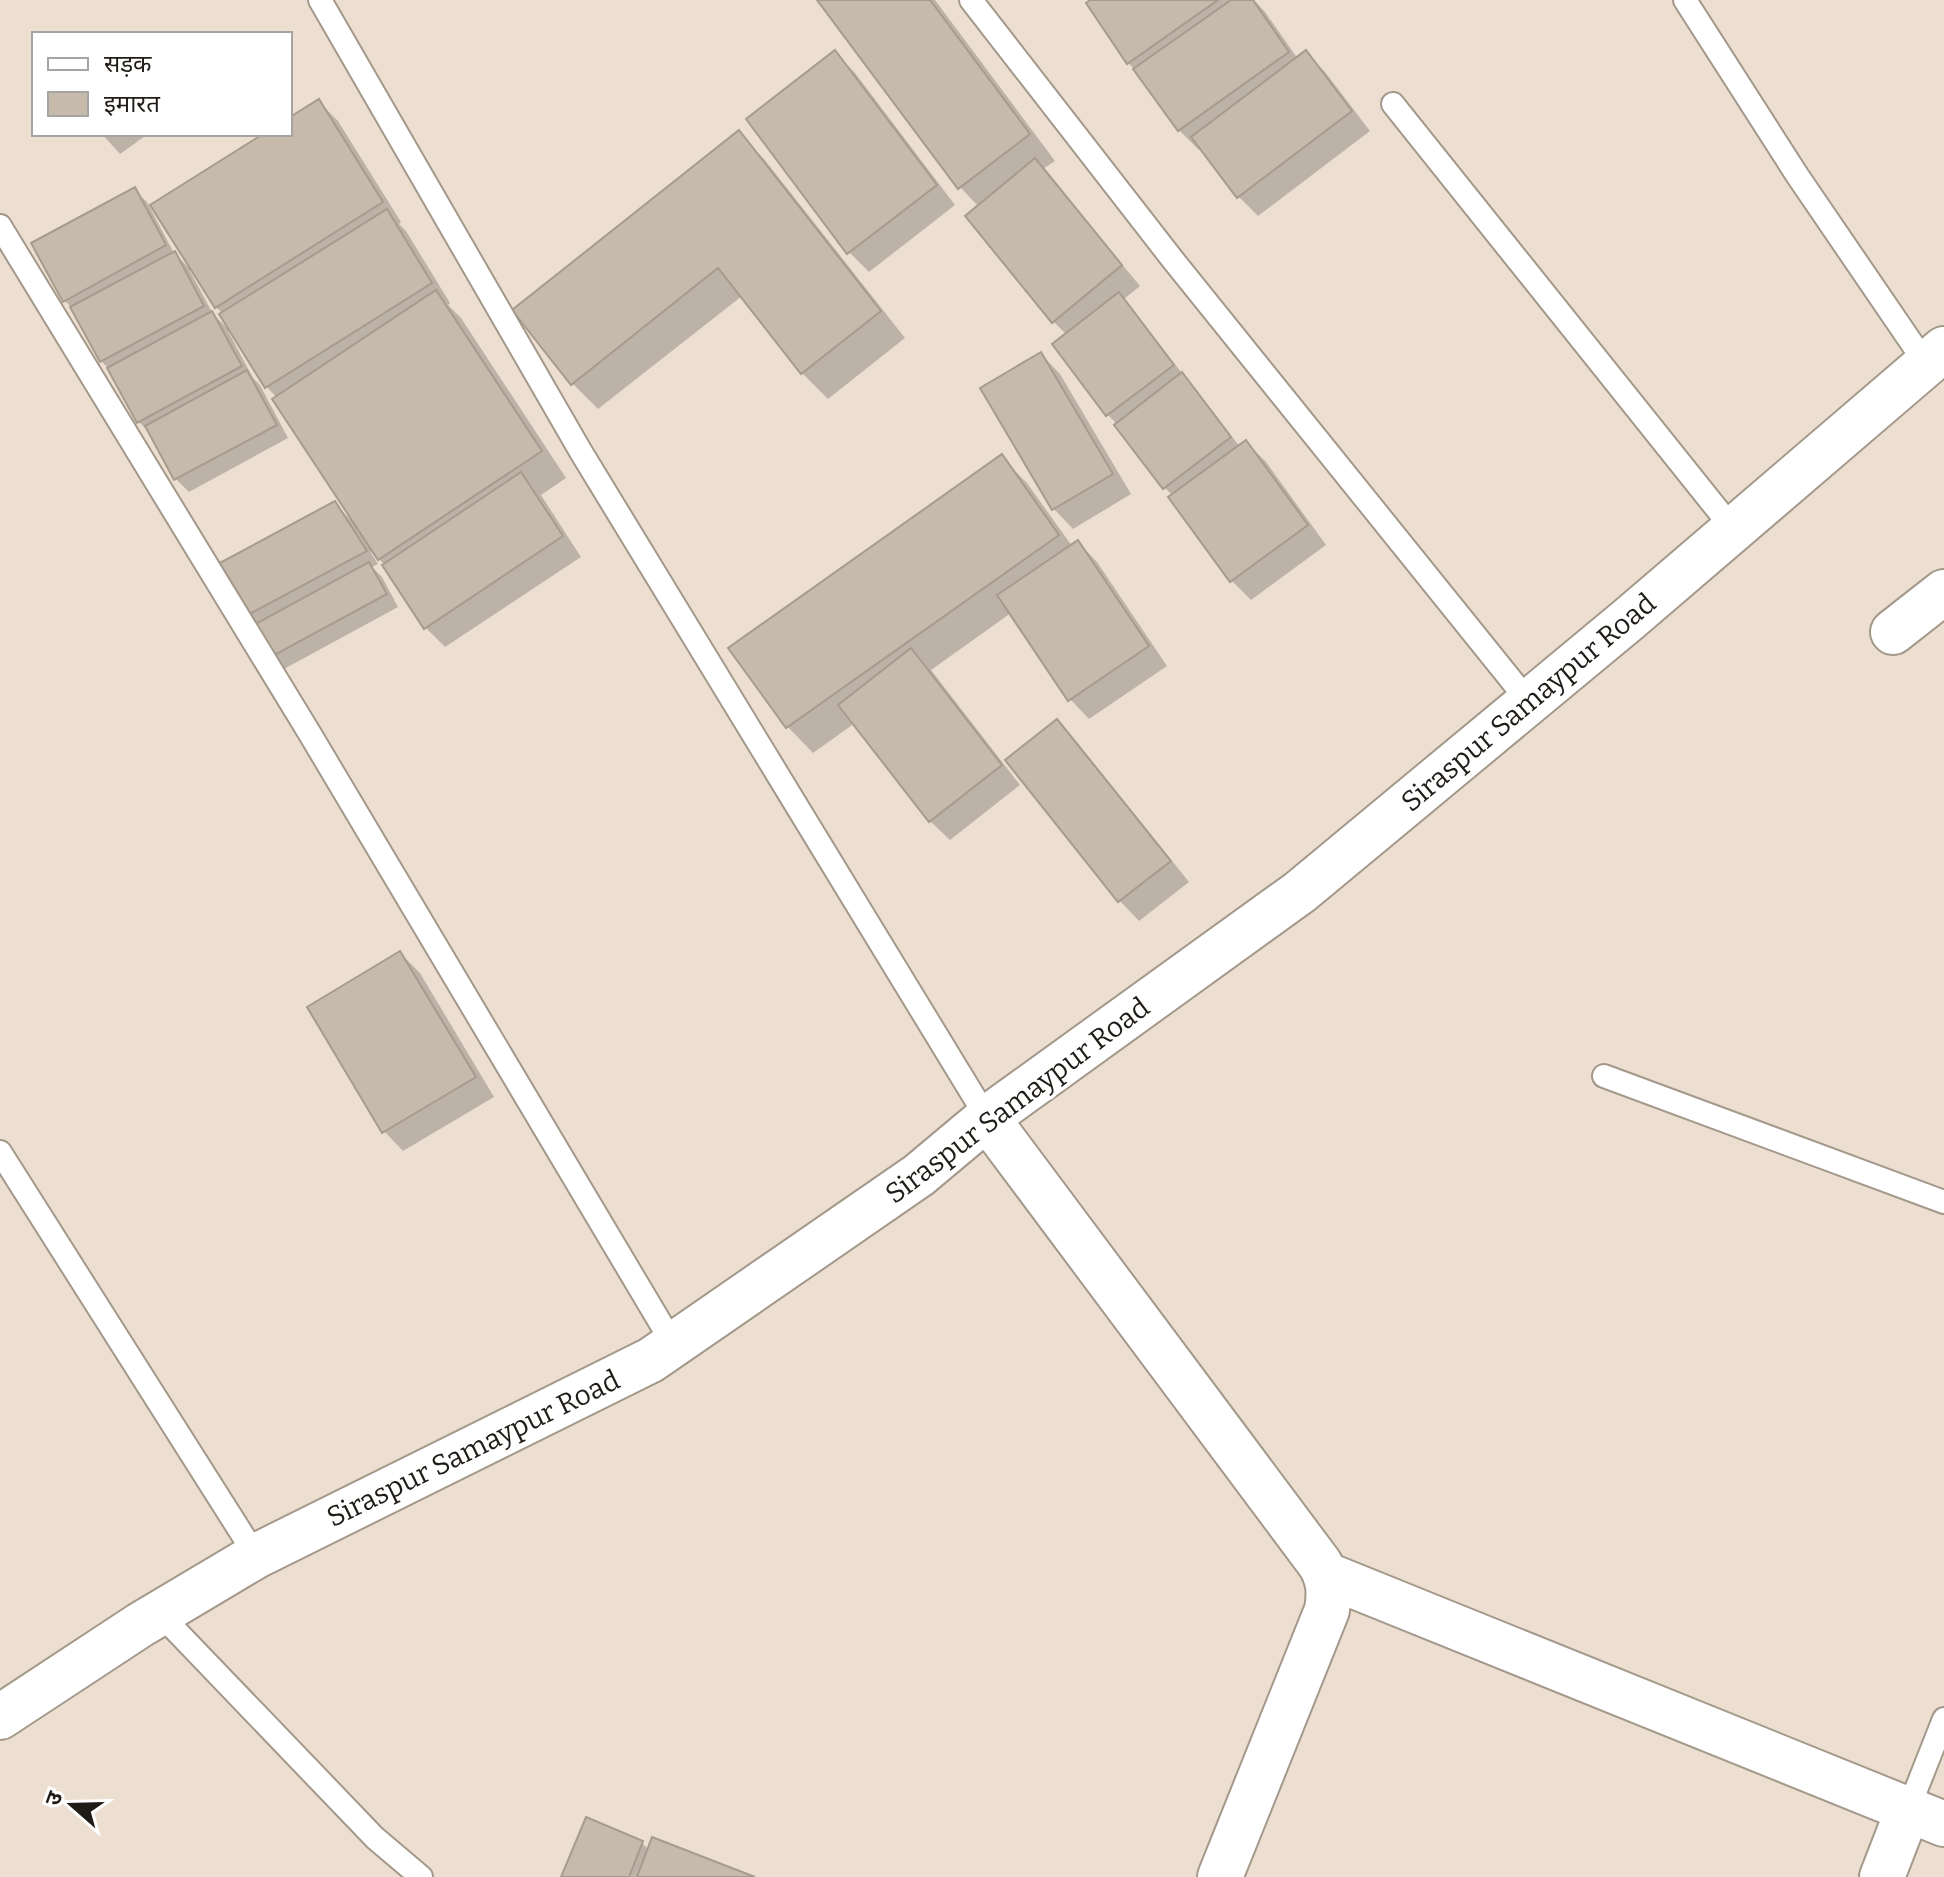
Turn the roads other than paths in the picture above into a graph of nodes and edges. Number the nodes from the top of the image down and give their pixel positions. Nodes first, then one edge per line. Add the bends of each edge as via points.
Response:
1 (320, 0) edge
2 (971, 0) edge
3 (1685, 0) edge
4 (1393, 104) dead end
5 (0, 226) edge
6 (1935, 357) edge
7 (1733, 529) junction
8 (1944, 592) edge
9 (1893, 632) dead end
10 (1529, 702) junction
11 (1604, 1076) dead end
12 (987, 1118) junction
13 (0, 1152) edge
14 (1944, 1202) edge
15 (673, 1344) junction
16 (256, 1556) junction
17 (1327, 1575) junction
18 (160, 1614) junction
19 (0, 1717) edge
20 (1944, 1719) edge
21 (1926, 1817) edge
22 (421, 1877) edge
23 (1220, 1877) edge
24 (1882, 1877) edge

1 - 12 lane via 581,452
2 - 10 lane
3 - 6 lane via 1797,175
4 - 7 lane
5 - 15 lane
6 - 7 street, Siraspur Samaypur Road
7 - 10 street, Siraspur Samaypur Road
8 - 9 street
10 - 12 street, Siraspur Samaypur Road via 1300,892
11 - 14 lane
12 - 15 street, Siraspur Samaypur Road via 919,1175
12 - 17 street
13 - 16 lane
15 - 16 street, Siraspur Samaypur Road via 651,1360
16 - 18 street, Siraspur Samaypur Road
17 - 21 street
17 - 23 street via 1327,1610
18 - 19 street, Siraspur Samaypur Road
18 - 22 lane via 375,1838
20 - 21 lane
21 - 24 street

